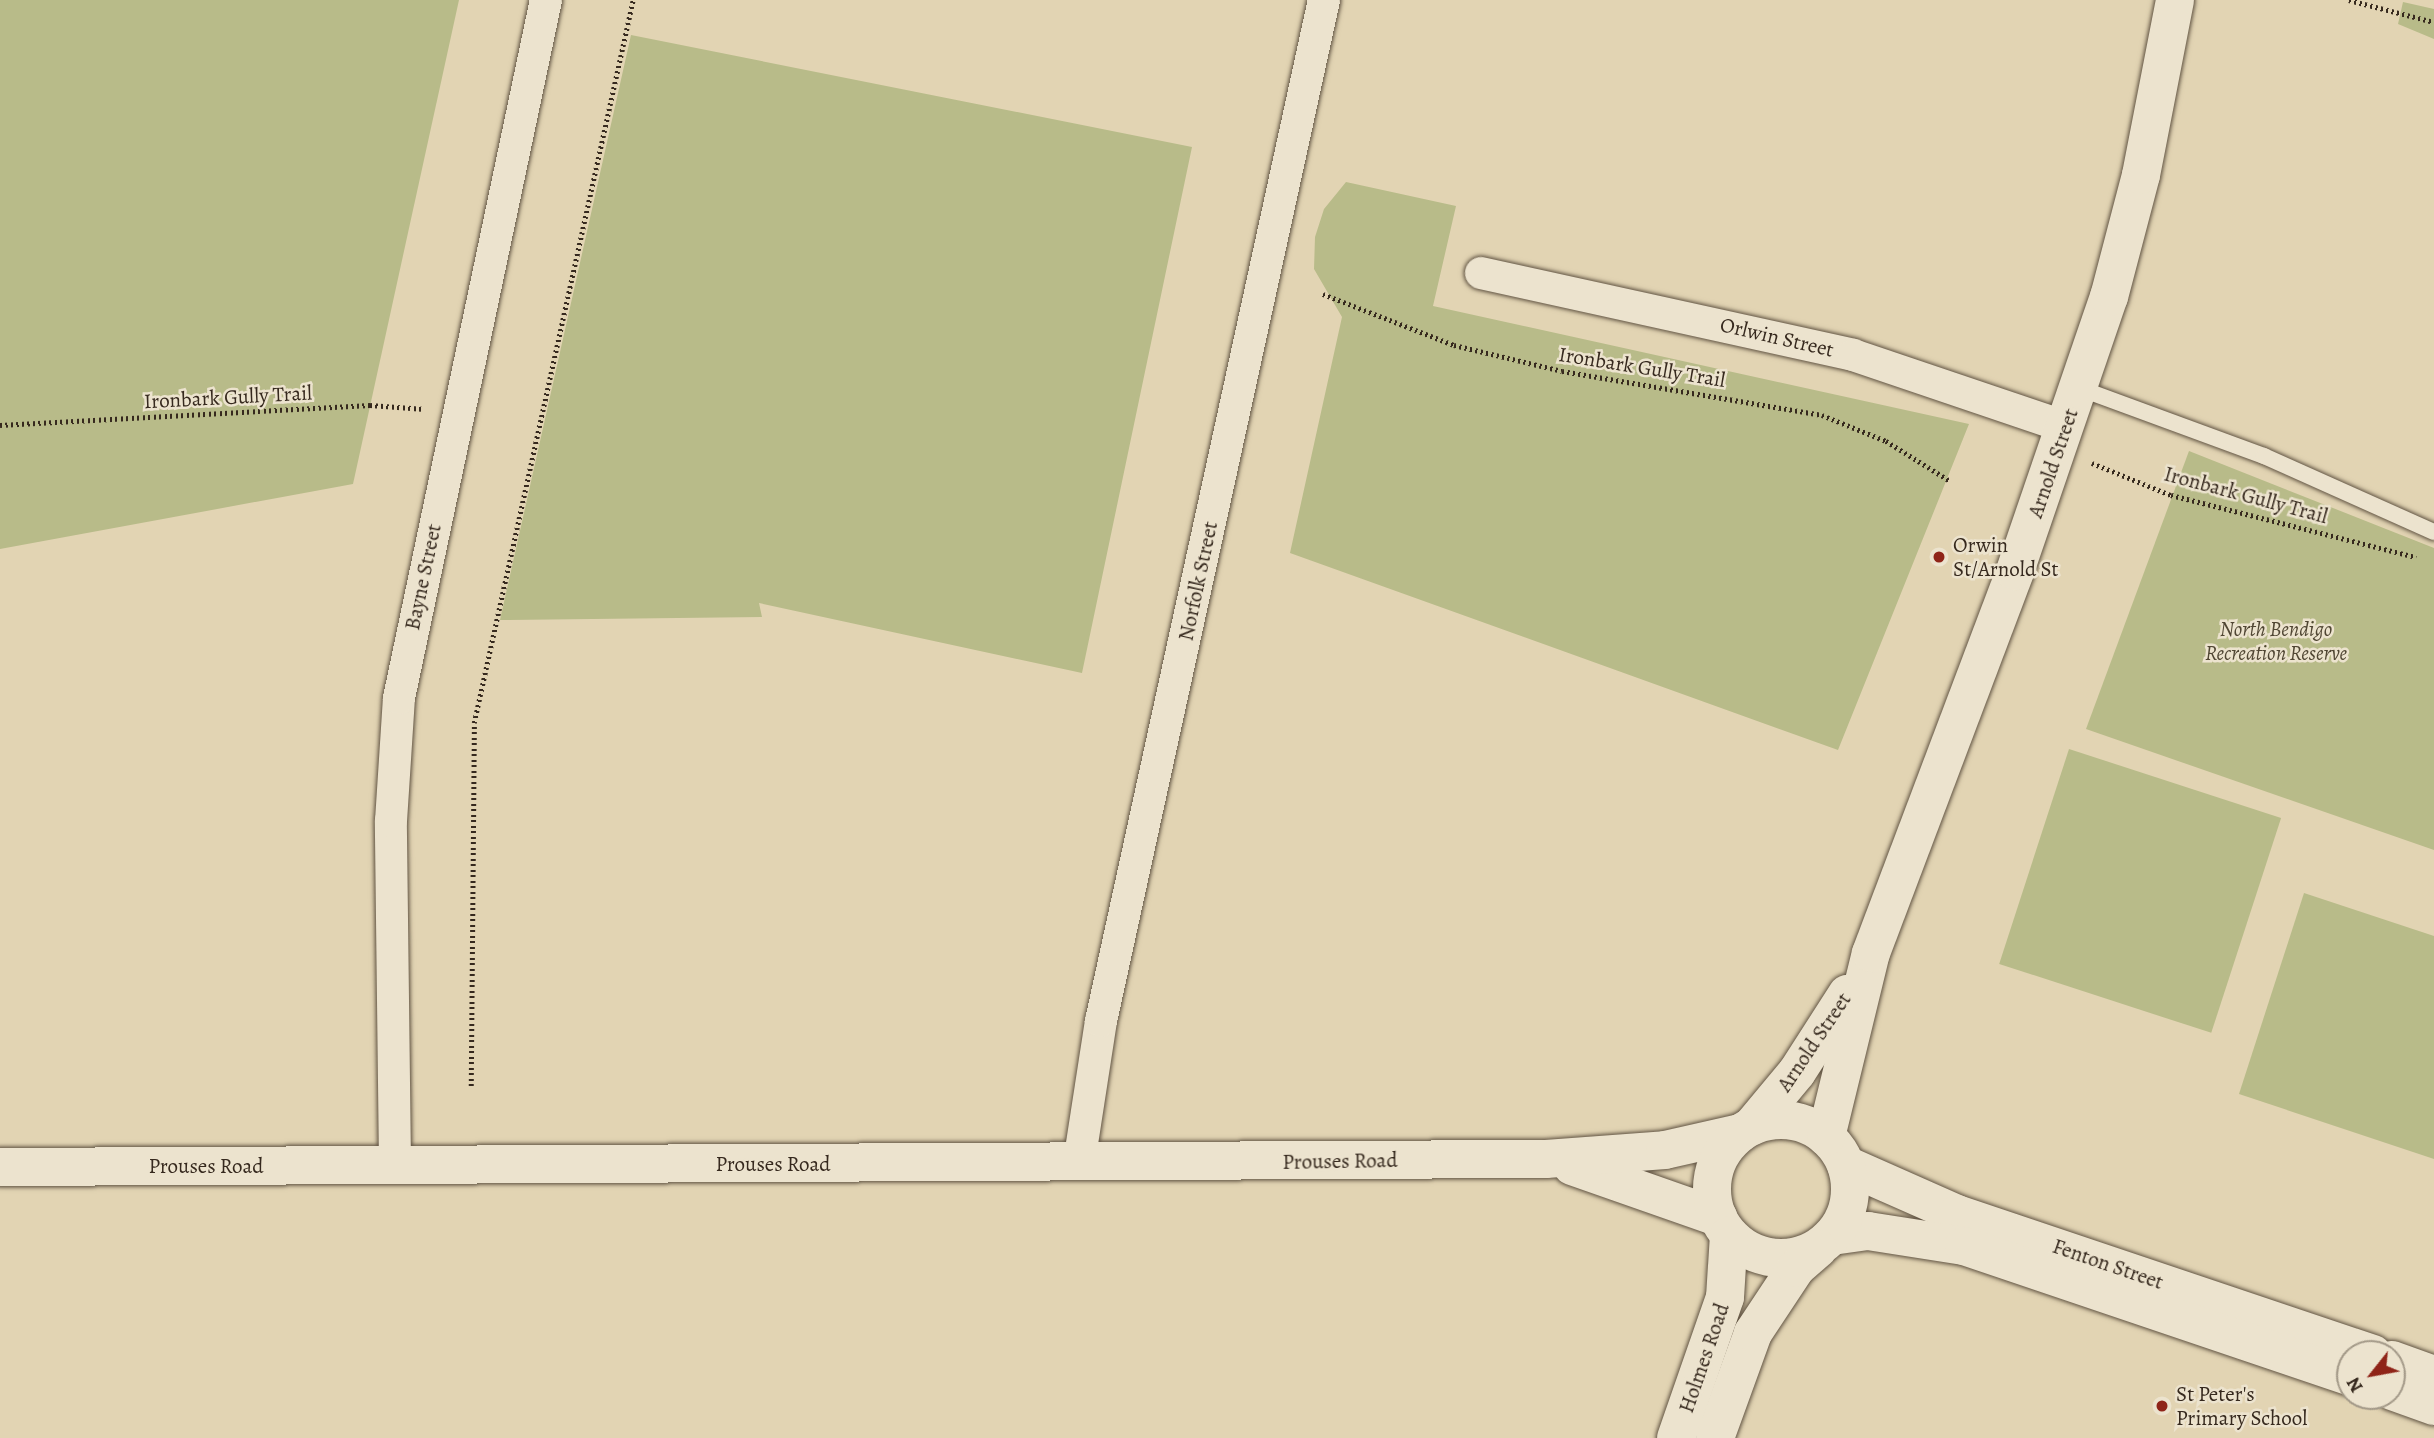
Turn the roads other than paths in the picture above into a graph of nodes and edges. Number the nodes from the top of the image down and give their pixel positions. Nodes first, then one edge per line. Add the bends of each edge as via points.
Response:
1 (546, 0) edge
2 (1324, 0) edge
3 (2175, 0) edge
4 (1481, 274) dead end
5 (2079, 388) junction
6 (2062, 439) junction
7 (2434, 532) edge
8 (1871, 953) junction
9 (1746, 1130) junction
10 (1836, 1151) junction
11 (1546, 1159) junction
12 (1079, 1163) junction
13 (395, 1164) junction
14 (0, 1167) edge
15 (1724, 1226) junction
16 (1826, 1242) junction
17 (2336, 1342) edge
18 (2406, 1365) edge
19 (2336, 1372) edge
20 (2434, 1374) edge
21 (2406, 1396) edge
22 (2434, 1406) edge
23 (1676, 1438) edge
24 (1715, 1438) edge

1 - 13 street, Bayne Street via 405,657 395,738
2 - 12 street, Norfolk Street via 1101,1021
3 - 5 street, Arnold Street via 2141,175
4 - 6 street, Orlwin Street via 1853,355
5 - 6 street, Arnold Street
5 - 7 lane via 2264,456
6 - 8 street, Arnold Street
8 - 9 street, Arnold Street via 1797,1072
8 - 10 street, Arnold Street
9 - 10 street via 1791,1121
9 - 11 street, Prouses Road via 1667,1150
9 - 15 street via 1715,1171
10 - 16 street via 1849,1202
10 - 17 street, Fenton Street via 1957,1214
11 - 12 street, Prouses Road
11 - 15 street, Prouses Road via 1669,1196
12 - 13 street, Prouses Road
13 - 14 street, Prouses Road
15 - 16 street via 1763,1256 1783,1258
15 - 23 street, Holmes Road via 1726,1297
16 - 19 street, Fenton Street via 1868,1231 1964,1246
16 - 24 street, Holmes Road via 1796,1268 1753,1333
18 - 20 street
21 - 22 street

